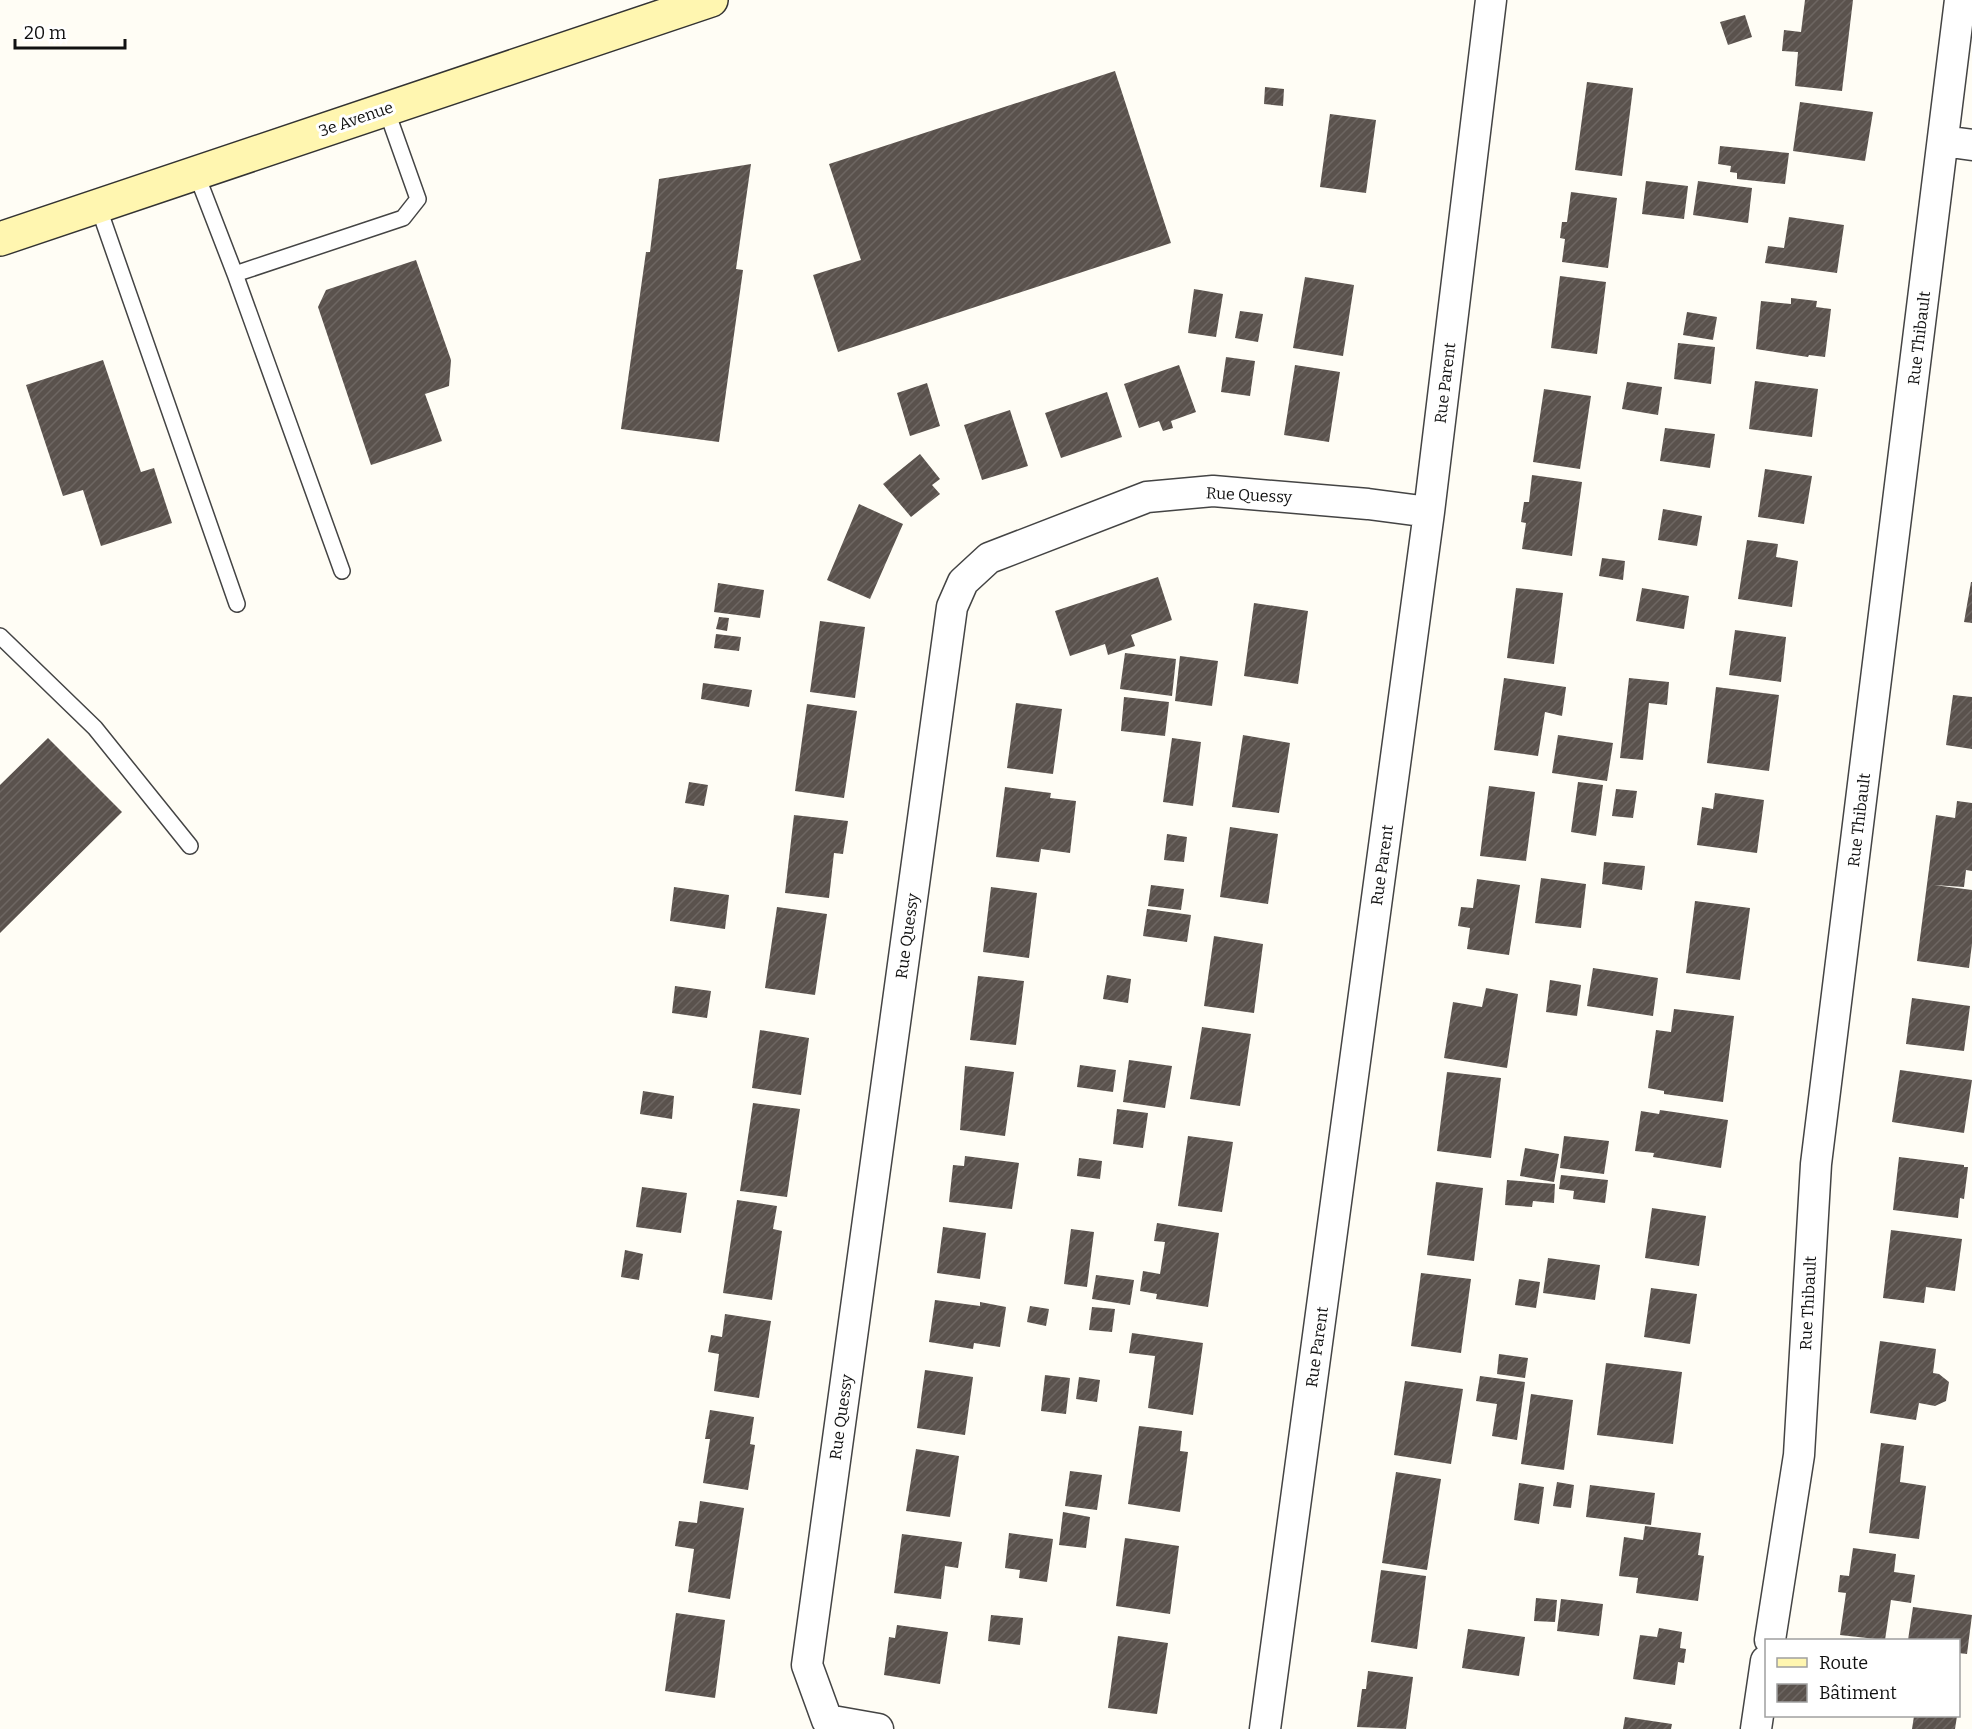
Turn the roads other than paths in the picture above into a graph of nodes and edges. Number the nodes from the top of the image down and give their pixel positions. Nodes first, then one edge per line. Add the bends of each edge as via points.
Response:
1 (711, 0) edge
2 (1491, 0) edge
3 (1960, 0) edge
4 (386, 109) junction
5 (1943, 141) junction
6 (1972, 145) edge
7 (196, 173) junction
8 (98, 206) junction
9 (0, 239) edge
10 (235, 274) junction
11 (1429, 512) junction
12 (342, 571) dead end
13 (237, 604) dead end
14 (0, 636) edge
15 (190, 846) dead end
16 (1770, 1639) edge
17 (1765, 1673) edge
18 (878, 1729) edge
19 (1265, 1729) edge
20 (1756, 1729) edge

1 - 4 main road, 3e Avenue
2 - 11 street, Rue Parent
3 - 5 street, Rue Thibault
4 - 7 main road, 3e Avenue
4 - 10 lane via 418,200 403,218
5 - 6 street
5 - 16 street, Rue Thibault via 1817,1152 1799,1455
7 - 8 main road, 3e Avenue
7 - 10 lane
8 - 9 main road, 3e Avenue
8 - 13 lane
10 - 12 lane
11 - 18 street, Rue Quessy via 1213,491 1147,497 989,558 963,582 952,608 807,1665 827,1720
11 - 19 street, Rue Parent
14 - 15 lane via 95,728
17 - 20 street

